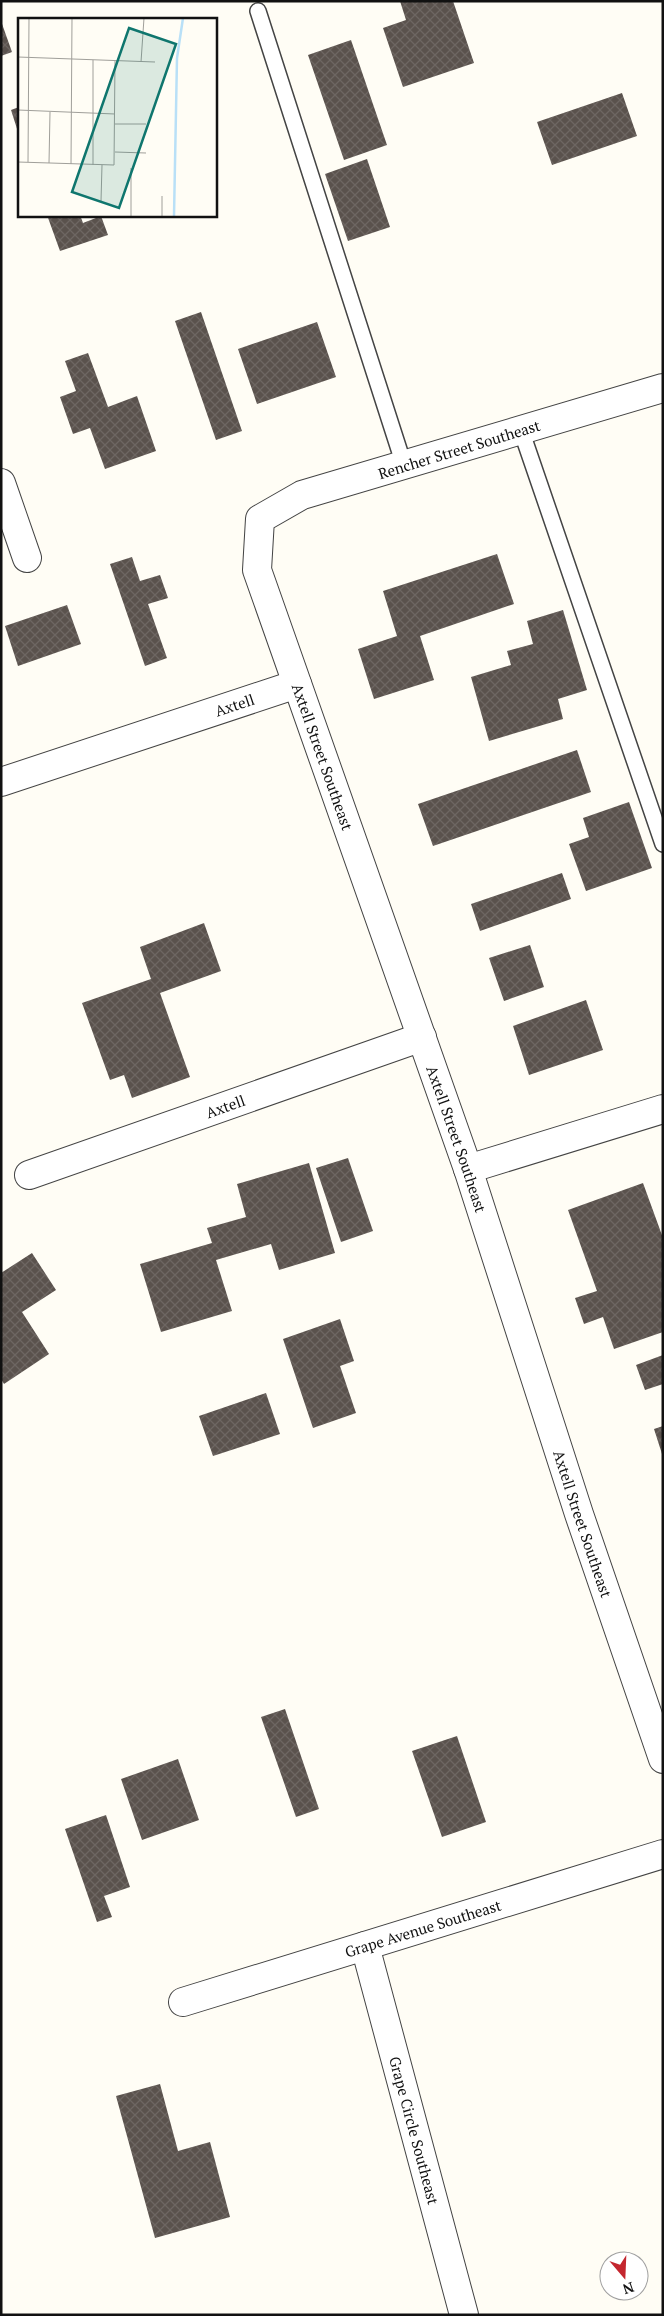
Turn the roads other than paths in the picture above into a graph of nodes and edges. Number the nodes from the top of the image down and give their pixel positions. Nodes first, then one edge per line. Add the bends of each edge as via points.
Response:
1 (258, 12) dead end
2 (663, 388) edge
3 (521, 430) junction
4 (404, 465) junction
5 (1, 483) edge
6 (260, 519) joint
7 (27, 558) dead end
8 (297, 684) junction
9 (1, 782) edge
10 (663, 844) edge
11 (422, 1037) junction
12 (663, 1109) edge
13 (468, 1169) junction
14 (28, 1174) dead end
15 (663, 1759) edge
16 (663, 1854) edge
17 (365, 1946) junction
18 (183, 2002) dead end
19 (464, 2315) edge

1 - 4 lane
2 - 3 street, Rencher Street Southeast
3 - 4 street, Rencher Street Southeast
3 - 10 lane
4 - 6 street, Rencher Street Southeast via 302,495
5 - 7 street
6 - 8 street, Axtell Street Southeast via 257,570
8 - 9 street, Axtell
8 - 11 street, Axtell Street Southeast
11 - 13 street, Axtell Street Southeast
11 - 14 street, Axtell
12 - 13 street
13 - 15 street, Axtell Street Southeast via 576,1505
16 - 17 street, Grape Avenue Southeast
17 - 18 street, Grape Avenue Southeast
17 - 19 street, Grape Circle Southeast

